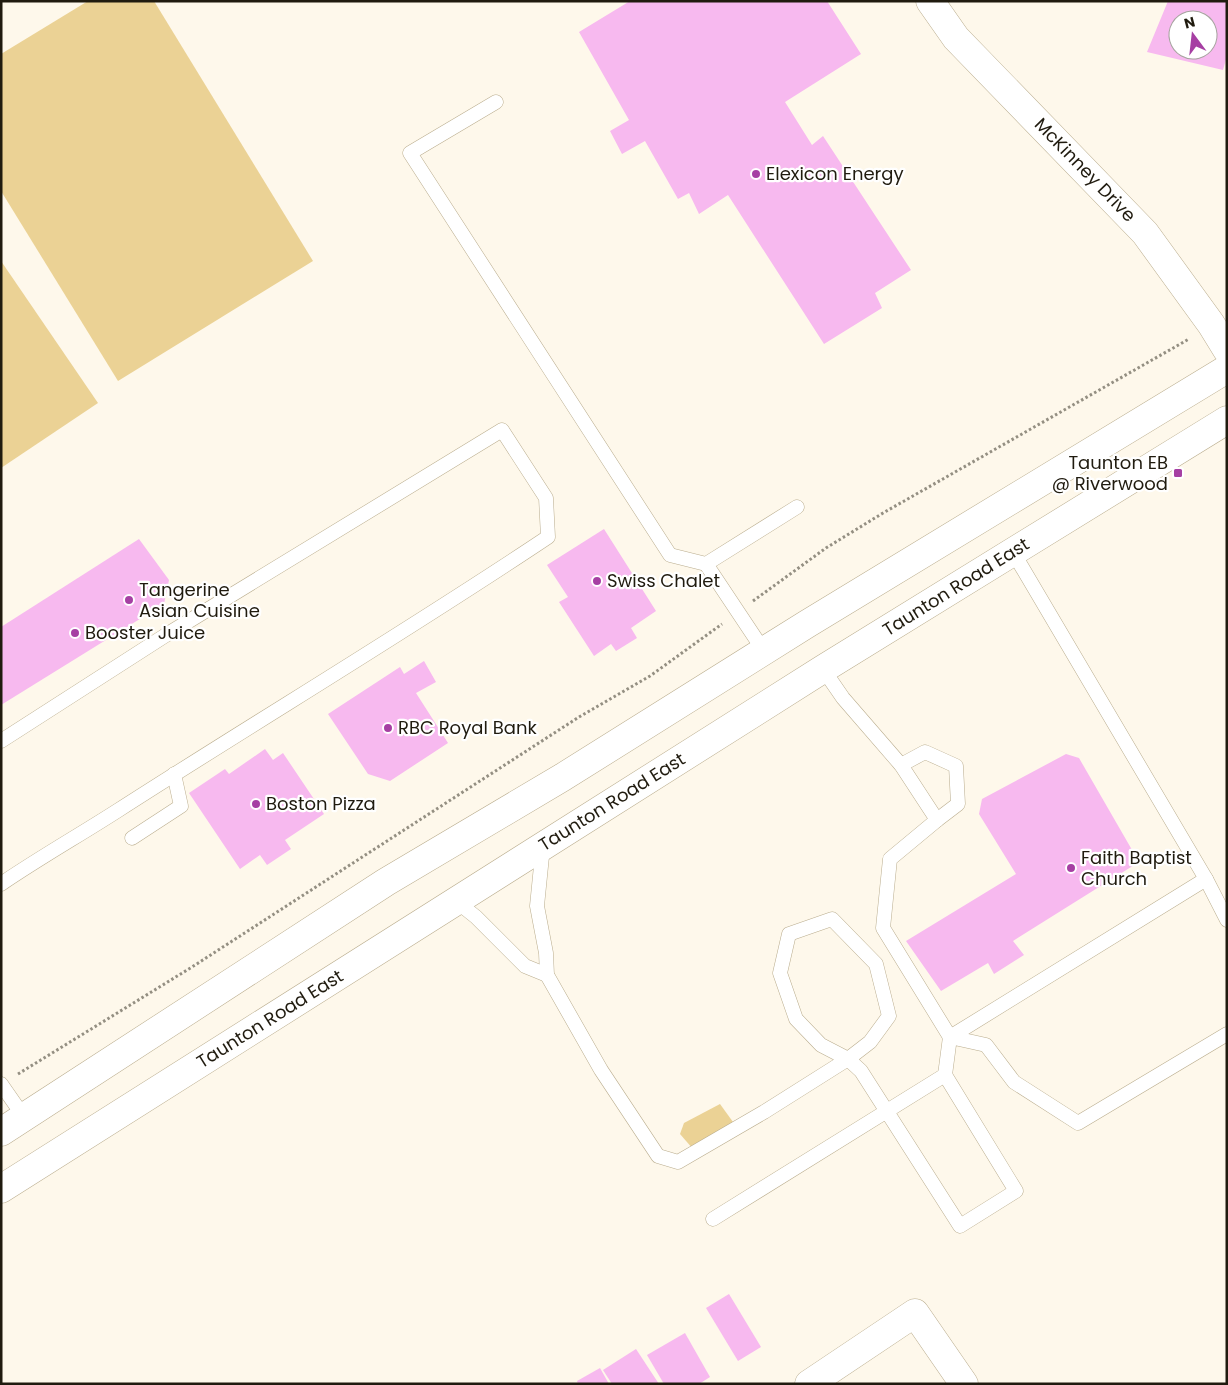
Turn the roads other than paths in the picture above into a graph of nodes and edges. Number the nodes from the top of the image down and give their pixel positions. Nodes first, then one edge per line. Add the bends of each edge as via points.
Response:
1 (930, 1) edge
2 (496, 102) dead end
3 (1227, 350) edge
4 (1227, 369) edge
5 (1227, 420) edge
6 (797, 508) dead end
7 (1014, 552) junction
8 (706, 564) junction
9 (764, 651) junction
10 (824, 669) junction
11 (1, 741) edge
12 (901, 765) junction
13 (174, 774) junction
14 (937, 820) junction
15 (132, 838) dead end
16 (544, 846) junction
17 (1206, 879) junction
18 (1, 884) edge
19 (456, 901) junction
20 (1227, 920) edge
21 (546, 975) junction
22 (1227, 1034) edge
23 (950, 1037) junction
24 (848, 1059) junction
25 (945, 1075) junction
26 (2, 1084) edge
27 (886, 1110) junction
28 (24, 1117) junction
29 (1, 1132) edge
30 (1, 1190) edge
31 (713, 1219) dead end
32 (809, 1384) edge
33 (964, 1384) edge

1 - 3 main road, McKinney Drive via 956,38 1145,233
2 - 8 lane via 410,153 670,555
4 - 9 main road
5 - 7 main road, Taunton Road East
6 - 8 lane
7 - 10 main road, Taunton Road East
7 - 17 lane
8 - 9 lane
9 - 28 main road via 563,777 386,882
10 - 12 lane via 842,698
10 - 16 main road, Taunton Road East
11 - 13 lane via 502,430 546,498 548,537 488,578
12 - 14 lane
12 - 14 lane via 925,752 956,766 958,804
13 - 15 lane via 182,806
13 - 18 lane
14 - 23 lane via 890,859 883,928
16 - 19 main road, Taunton Road East
16 - 21 lane via 537,906 546,953
17 - 20 lane
17 - 23 lane
19 - 21 lane via 525,966
19 - 30 main road, Taunton Road East
21 - 24 lane via 601,1070 658,1156 678,1162
22 - 23 lane via 1078,1123 1014,1082 986,1045
23 - 25 lane
24 - 24 lane via 870,1042 889,1016 876,964 832,919 789,934 780,973 796,1019 821,1045
24 - 27 lane via 861,1071
25 - 27 lane
25 - 27 lane via 1016,1191 960,1226
26 - 28 lane
27 - 31 lane
28 - 29 main road
32 - 33 main road via 915,1313

